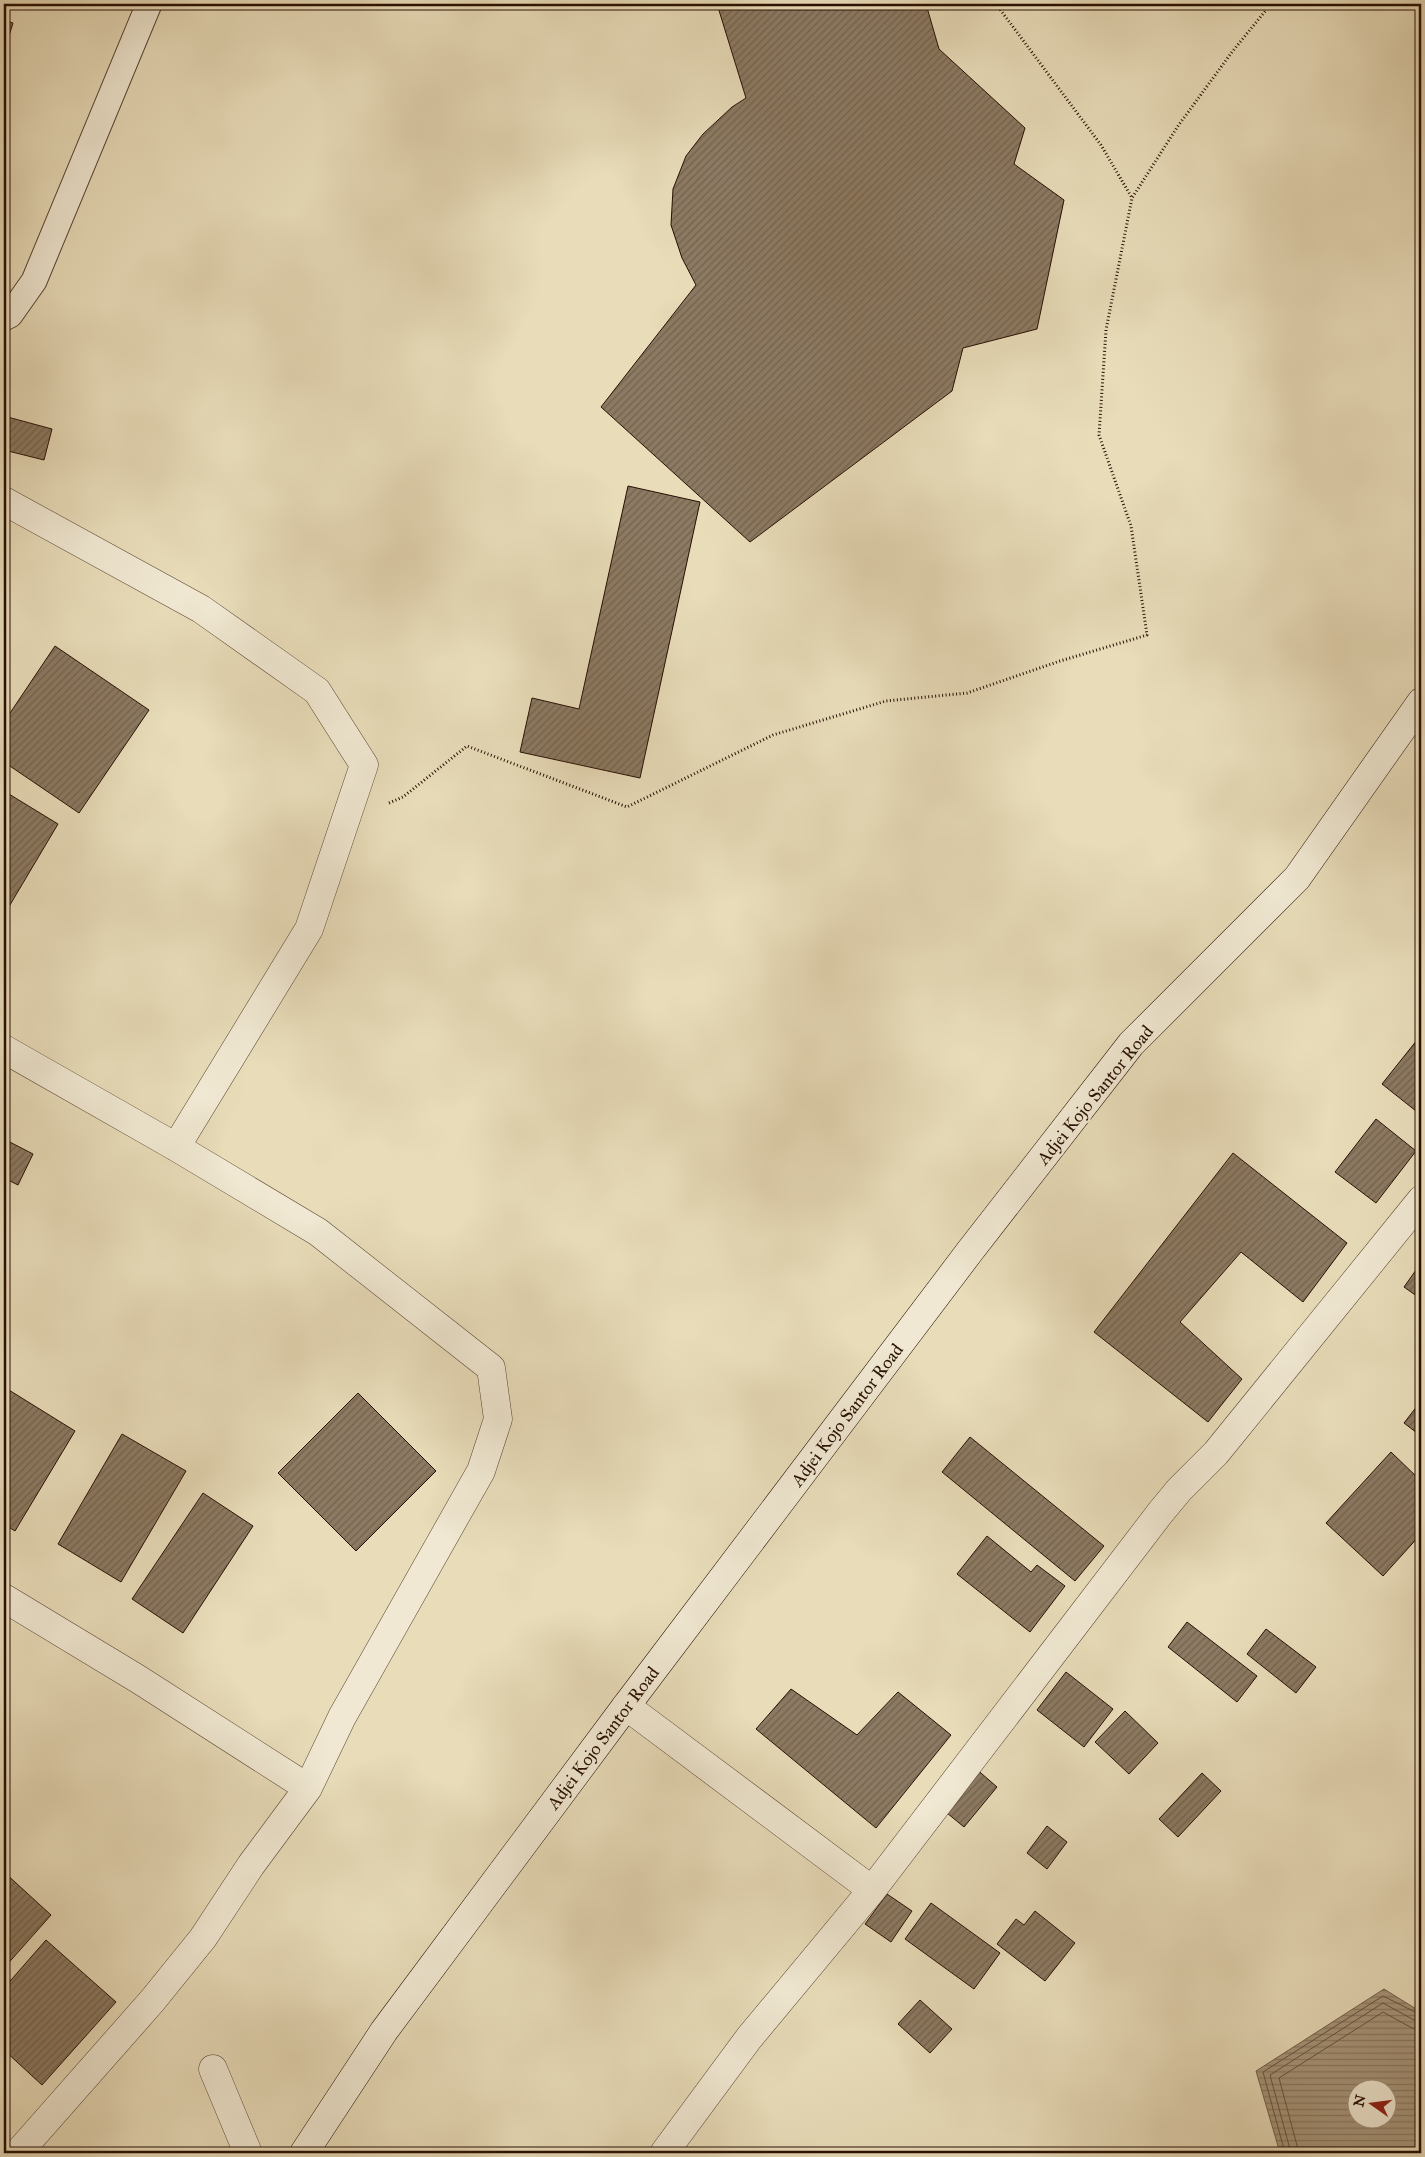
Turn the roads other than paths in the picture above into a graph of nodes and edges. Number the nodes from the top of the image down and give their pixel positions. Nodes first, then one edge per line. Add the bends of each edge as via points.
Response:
1 (149, 4) edge
2 (4, 318) edge
3 (4, 502) edge
4 (1421, 702) edge
5 (4, 1049) edge
6 (176, 1147) junction
7 (1421, 1200) edge
8 (4, 1598) edge
9 (626, 1706) junction
10 (308, 1788) junction
11 (872, 1890) junction
12 (213, 2069) dead end
13 (18, 2153) edge
14 (248, 2153) edge
15 (304, 2153) edge
16 (664, 2153) edge

1 - 2 lane via 34,281 10,315
3 - 6 street via 201,609 317,691 364,765 309,929
4 - 9 street, Adjei Kojo Santor Road via 1297,878 1131,1044
5 - 6 street
6 - 10 street via 318,1232 491,1368 498,1419 481,1471 342,1717
7 - 11 street via 1216,1453 1160,1513
8 - 10 street
9 - 11 street
9 - 15 street, Adjei Kojo Santor Road via 384,2031
10 - 13 street via 251,1865 203,1938
11 - 16 street via 749,2038
12 - 14 street

